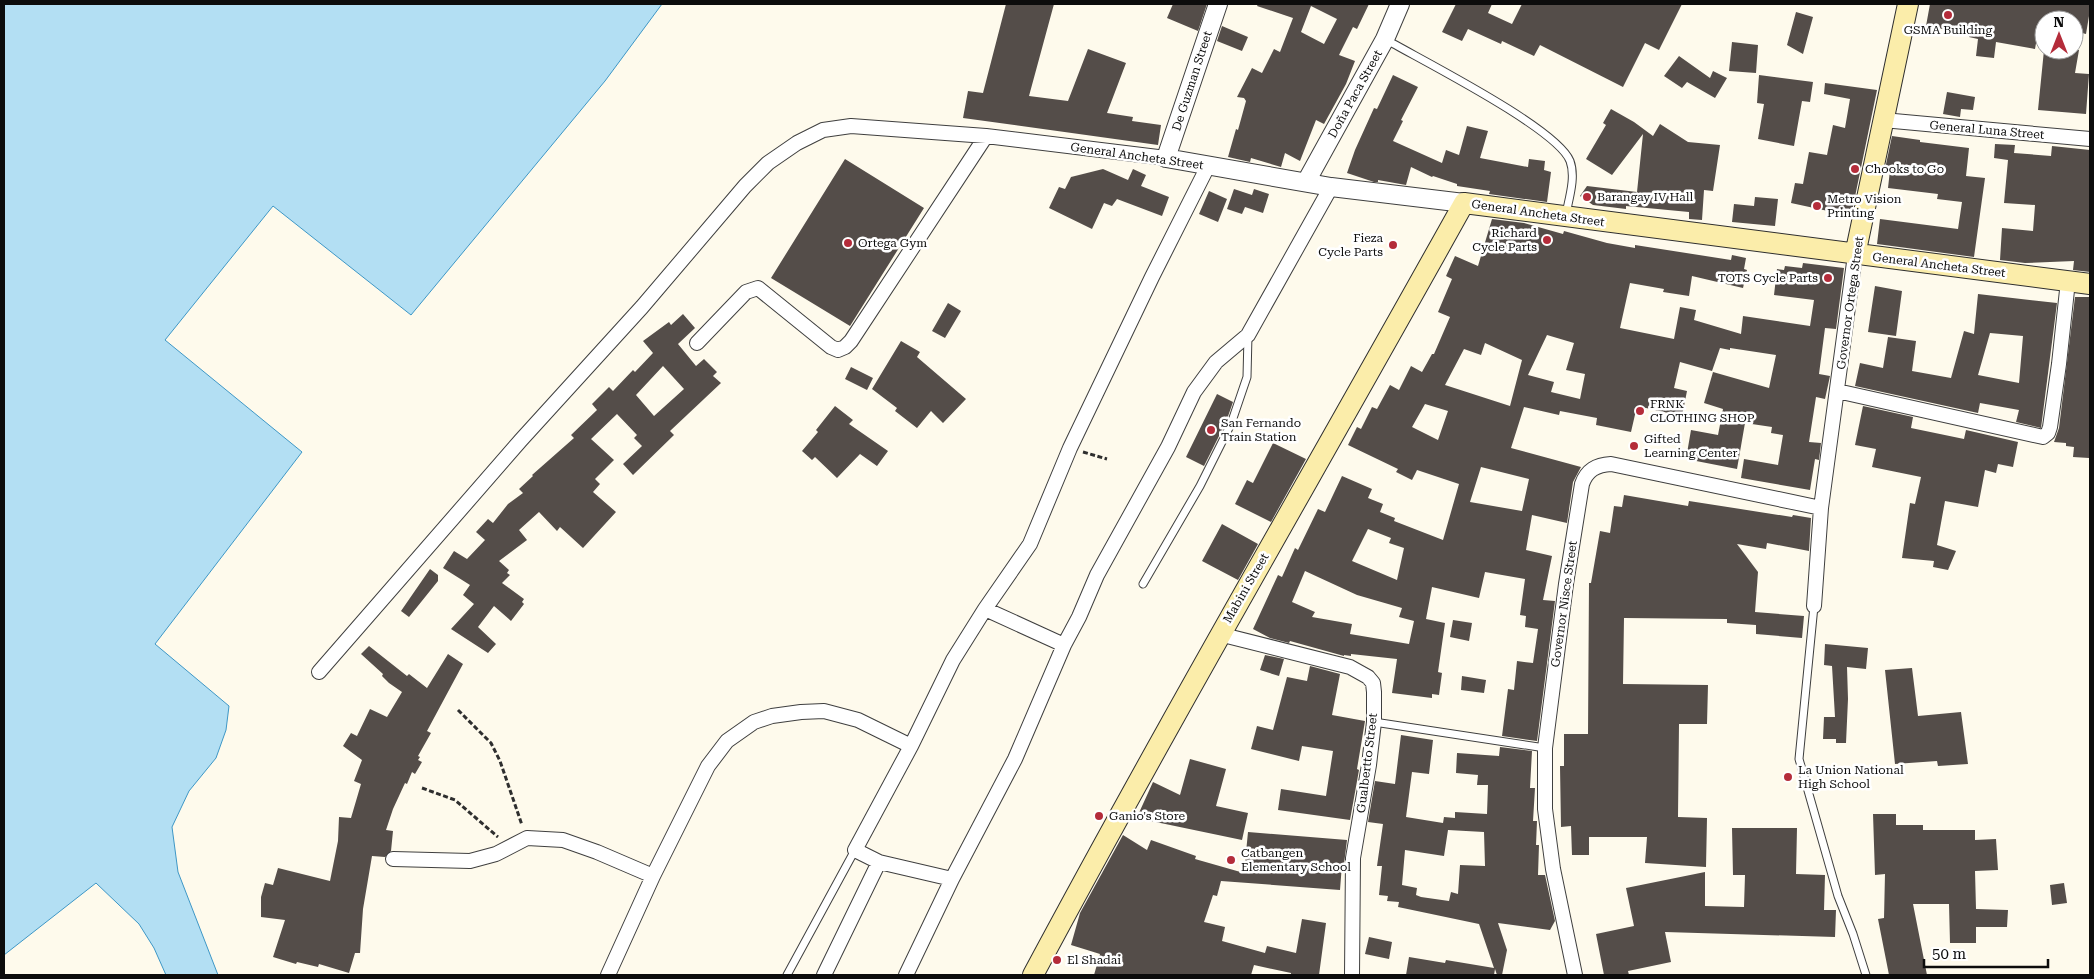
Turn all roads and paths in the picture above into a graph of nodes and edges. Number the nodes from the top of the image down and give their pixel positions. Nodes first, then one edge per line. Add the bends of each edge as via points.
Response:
1 (1218, 4) edge
2 (1400, 4) edge
3 (1908, 4) edge
4 (1385, 39) junction
5 (1883, 120) junction
6 (986, 136) junction
7 (2090, 139) edge
8 (1166, 158) junction
9 (1208, 166) junction
10 (1306, 182) junction
11 (1331, 188) junction
12 (1464, 203) junction
13 (1565, 217) junction
14 (1855, 254) junction
15 (2068, 281) junction
16 (2090, 284) edge
17 (1248, 335) junction
18 (697, 342) dead end
19 (1837, 392) junction
20 (1070, 448) junction
21 (1107, 459) dead end
22 (1821, 508) junction
23 (1143, 584) dead end
24 (1814, 606) joint
25 (985, 609) junction
26 (1219, 634) junction
27 (1064, 645) junction
28 (319, 672) dead end
29 (458, 710) dead end
30 (1374, 722) junction
31 (911, 746) junction
32 (1545, 748) junction
33 (422, 788) dead end
34 (526, 838) junction
35 (510, 847) junction
36 (856, 850) junction
37 (393, 859) dead end
38 (879, 862) junction
39 (653, 876) junction
40 (952, 879) junction
41 (608, 975) edge
42 (787, 975) edge
43 (824, 975) edge
44 (906, 975) edge
45 (1033, 975) edge
46 (1352, 975) edge
47 (1575, 975) edge
48 (1866, 975) edge

1 - 8 street, De Guzman Street
2 - 4 street, Doña Paca Street
3 - 5 main road, Governor Ortega Street
4 - 10 street, Doña Paca Street
4 - 13 lane via 1517,115 1560,146 1572,171
5 - 7 street, General Luna Street
5 - 14 main road, Governor Ortega Street
6 - 8 street, General Ancheta Street
6 - 18 street via 845,348 831,347 758,288 746,292
6 - 28 street, General Ancheta Street via 889,129 823,130 768,163
8 - 9 street, General Ancheta Street
9 - 10 street, General Ancheta Street
9 - 20 street
10 - 11 street, General Ancheta Street
11 - 12 street, General Ancheta Street
11 - 17 street
12 - 13 main road, General Ancheta Street
12 - 26 main road, Mabini Street
13 - 14 main road, General Ancheta Street
14 - 15 main road, General Ancheta Street
14 - 19 street, Governor Ortega Street
15 - 16 main road, General Ancheta Street
15 - 19 street via 2050,427 2043,437
17 - 23 lane via 1247,378 1231,424 1200,486
17 - 27 street via 1216,362 1194,392
19 - 22 street, Governor Ortega Street
20 - 21 path
20 - 25 street via 1030,544
22 - 24 street, Governor Ortega Street
22 - 32 street, Governor Nisce Street via 1629,467 1606,464 1585,474 1566,584
24 - 48 lane via 1799,759 1838,896
25 - 27 street
25 - 31 street via 953,660
26 - 30 street, Gualbertto Street via 1360,671 1373,683
26 - 45 main road, Mabini Street
27 - 40 street via 1015,759
29 - 34 path via 491,743
30 - 32 lane
30 - 46 street, Gualbertto Street via 1353,858
31 - 36 street
31 - 39 street via 858,720 824,712 772,716 754,722 727,741 708,766
32 - 47 street, Governor Nisce Street via 1546,818
33 - 35 path via 455,800
34 - 35 street
34 - 39 street via 563,840
35 - 37 street via 470,861
36 - 38 street
36 - 42 lane
38 - 40 street
38 - 43 street
39 - 41 street
40 - 44 street

